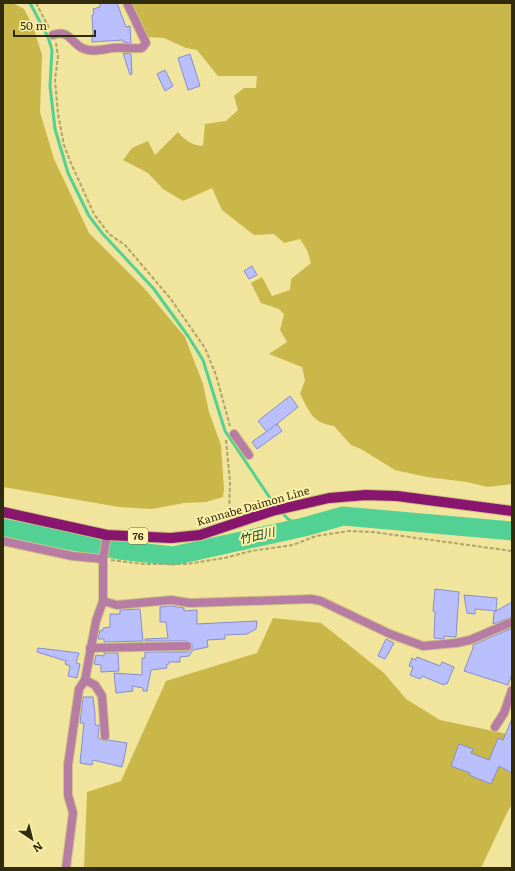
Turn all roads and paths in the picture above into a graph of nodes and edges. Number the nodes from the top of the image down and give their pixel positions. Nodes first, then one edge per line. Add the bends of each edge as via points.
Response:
1 (36, 3) edge
2 (127, 3) edge
3 (53, 35) junction
4 (231, 436) junction
5 (249, 455) dead end
6 (512, 511) edge
7 (3, 512) edge
8 (228, 526) junction
9 (107, 539) junction
10 (3, 541) edge
11 (512, 551) edge
12 (103, 557) junction
13 (103, 601) junction
14 (512, 622) edge
15 (188, 646) dead end
16 (90, 648) junction
17 (85, 680) junction
18 (512, 690) edge
19 (495, 727) dead end
20 (105, 736) dead end
21 (66, 868) edge

1 - 3 path
2 - 3 street via 146,43 142,48 90,50 64,34
3 - 4 path via 58,56 55,80 58,114 70,161 94,214 109,234 125,245 170,298 205,348 216,375
4 - 5 street
4 - 8 path via 226,440 230,482
6 - 8 main road, Kannabe Daimon Line / 76 via 397,496 366,495 329,498 287,507
7 - 9 main road, Kannabe Daimon Line / 76
8 - 9 main road, Kannabe Daimon Line / 76 via 200,535
9 - 12 street
10 - 12 street via 72,556
11 - 12 path via 349,531 316,536 293,545 187,564 144,564
12 - 13 street
13 - 14 street via 117,605 171,600 190,603 311,599 321,601 390,634 423,646 470,640
13 - 16 street
15 - 16 street
16 - 17 street
17 - 20 street via 95,685 102,696
17 - 21 street via 79,689 68,765 68,795 74,813
18 - 19 street via 504,713

